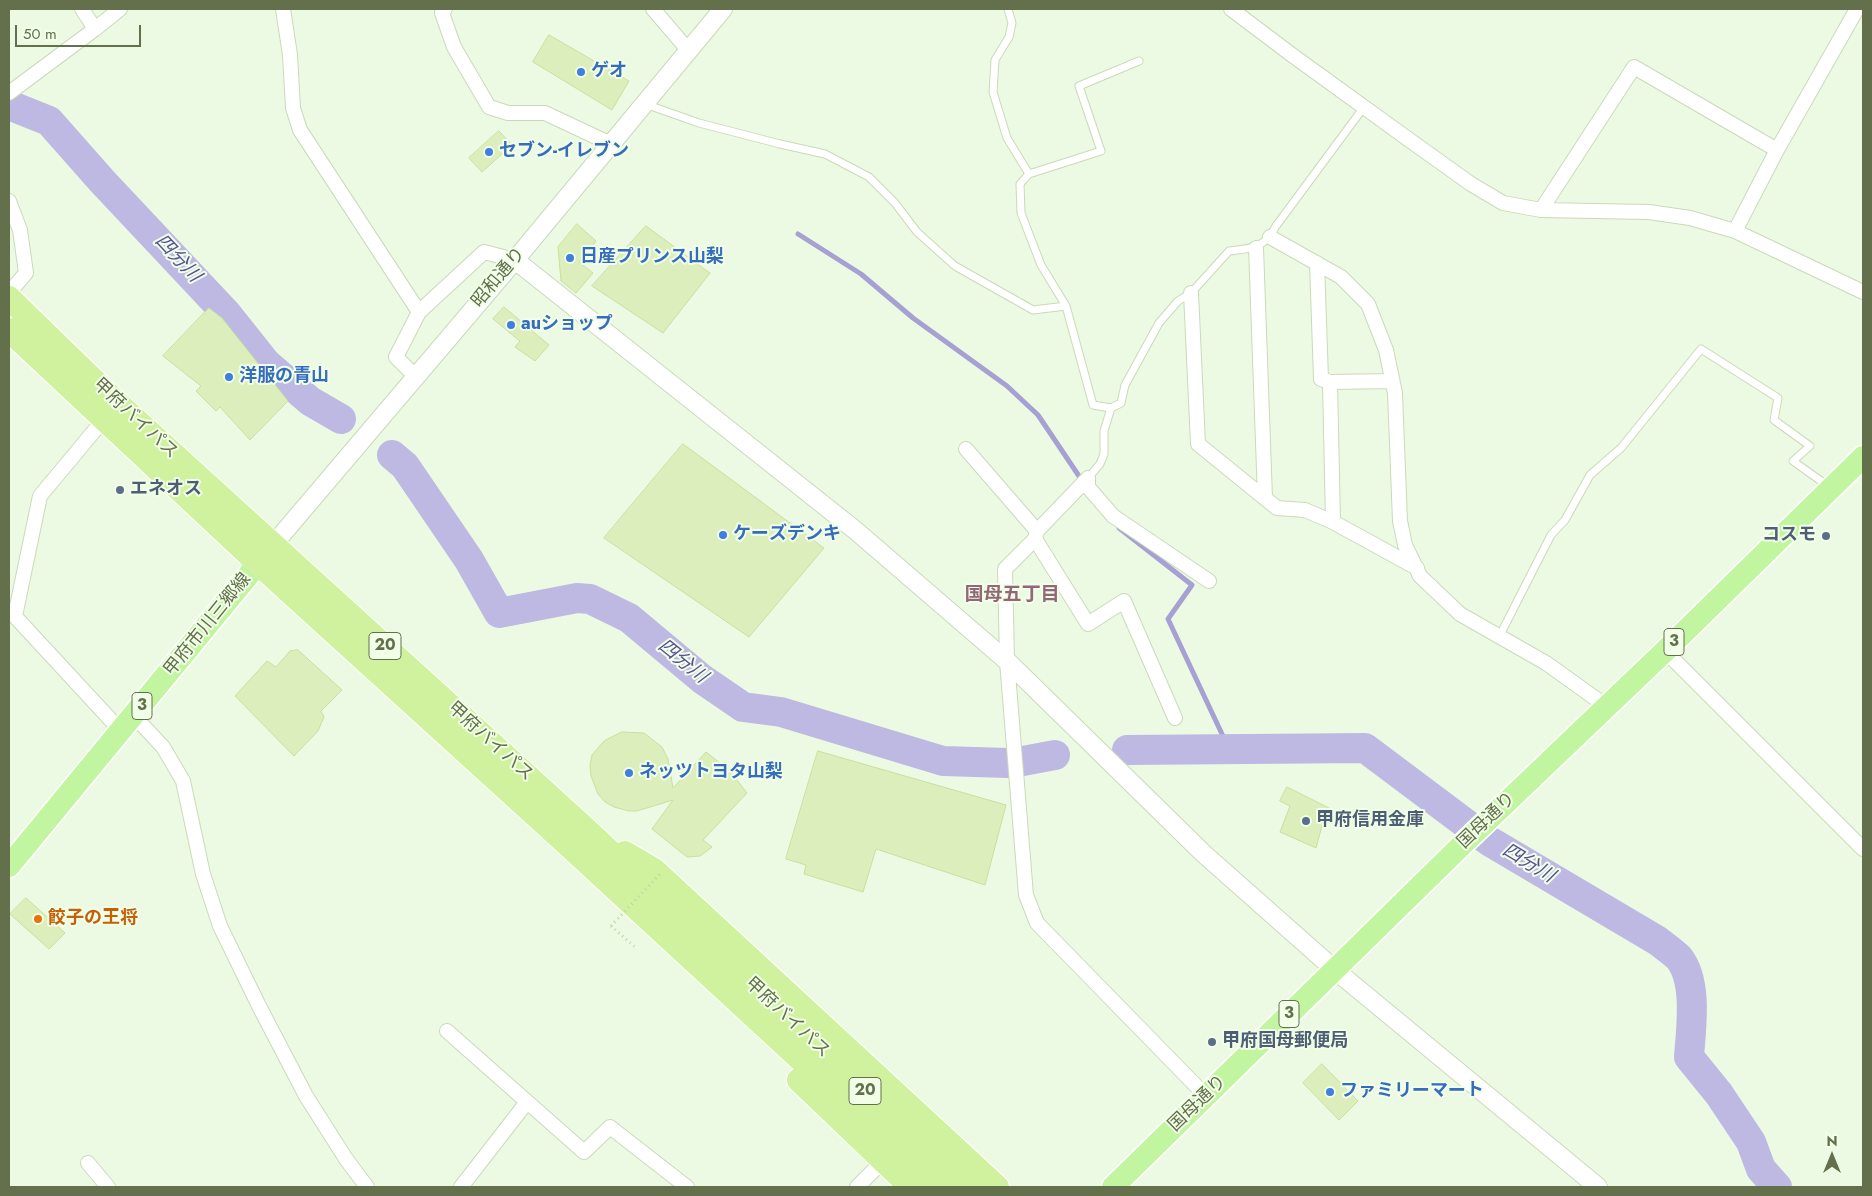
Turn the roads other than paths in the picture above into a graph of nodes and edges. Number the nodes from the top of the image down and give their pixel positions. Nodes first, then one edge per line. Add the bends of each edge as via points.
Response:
1 (82, 9) edge
2 (120, 9) edge
3 (283, 9) edge
4 (445, 9) edge
5 (652, 9) edge
6 (722, 9) edge
7 (1008, 9) edge
8 (1233, 9) edge
9 (1856, 9) edge
10 (95, 29) junction
11 (689, 51) junction
12 (1139, 61) dead end
13 (9, 94) edge
14 (644, 104) junction
15 (1364, 107) junction
16 (611, 144) junction
17 (1777, 150) junction
18 (1029, 174) junction
19 (9, 201) edge
20 (1540, 210) junction
21 (1735, 231) junction
22 (1270, 237) junction
23 (1256, 248) junction
24 (515, 260) junction
25 (1316, 263) junction
26 (1863, 292) edge
27 (9, 293) edge
28 (1191, 293) junction
29 (9, 298) edge
30 (1066, 306) junction
31 (419, 312) junction
32 (9, 330) edge
33 (415, 376) junction
34 (1392, 381) junction
35 (1330, 382) junction
36 (1111, 408) junction
37 (105, 418) junction
38 (966, 449) dead end
39 (1863, 457) edge
40 (1088, 478) junction
41 (1831, 488) junction
42 (1265, 498) junction
43 (1333, 522) junction
44 (1036, 535) junction
45 (274, 545) junction
46 (259, 564) junction
47 (1417, 568) junction
48 (1209, 581) dead end
49 (12, 612) edge
50 (1499, 637) junction
51 (1665, 651) junction
52 (1008, 661) junction
53 (1606, 706) junction
54 (1175, 718) dead end
55 (128, 723) junction
56 (573, 834) junction
57 (1863, 849) edge
58 (9, 866) edge
59 (1335, 970) junction
60 (754, 1003) junction
61 (447, 1031) dead end
62 (1206, 1096) junction
63 (528, 1102) junction
64 (883, 1162) junction
65 (88, 1163) dead end
66 (678, 1184) edge
67 (108, 1187) edge
68 (367, 1187) edge
69 (462, 1187) edge
70 (857, 1187) edge
71 (911, 1187) edge
72 (939, 1187) edge
73 (970, 1187) edge
74 (997, 1187) edge
75 (1113, 1187) edge
76 (1598, 1187) edge

1 - 10 street
2 - 10 street
3 - 31 street via 293,108 300,130
4 - 16 street via 442,13 454,47 489,107 508,113 545,113
5 - 11 street
6 - 11 street, 昭和通り
7 - 18 lane via 1012,23 1009,37 995,60 993,92 1007,138
8 - 15 street
9 - 17 street
10 - 13 street
11 - 14 street, 昭和通り
12 - 18 lane via 1080,86 1101,151
14 - 16 street, 昭和通り
14 - 30 lane via 708,125 825,154 869,177 896,203 917,232 955,266 1033,310
15 - 20 street via 1503,204
15 - 22 lane
16 - 24 street, 昭和通り
17 - 20 street via 1634,66
17 - 21 street
18 - 30 lane via 1020,184 1021,213 1041,264
19 - 27 street via 20,230 26,273
20 - 21 street via 1649,212 1690,218
21 - 26 street
22 - 23 lane
22 - 25 street
23 - 28 lane via 1229,251
23 - 42 street
24 - 31 street via 484,252
24 - 33 street, 昭和通り
24 - 52 street via 855,530
25 - 34 street via 1341,276 1368,304 1386,350
25 - 35 street via 1321,379
28 - 36 lane via 1178,301 1159,323 1125,385 1121,403
28 - 42 street via 1198,444
29 - 45 highway, 甲府バイパス / 20 via 117,403
30 - 36 lane via 1093,404
31 - 33 street via 396,357
32 - 37 highway, 甲府バイパス / 20
33 - 45 street, 昭和通り
34 - 35 street
34 - 47 street via 1400,521 1405,544
35 - 43 street
36 - 40 lane via 1104,431 1104,454
37 - 46 highway, 甲府バイパス / 20
37 - 49 street via 40,496
38 - 44 street
39 - 41 main road, 国母通り / 3
40 - 44 street
40 - 48 street via 1088,487 1113,516
41 - 50 lane via 1793,460 1810,446 1774,420 1778,398 1701,348 1621,448 1590,474 1565,520 1551,535
41 - 51 main road, 国母通り / 3
42 - 43 street via 1277,508 1305,510
43 - 47 street
44 - 52 street via 1005,569
44 - 54 street via 1088,624 1124,601
45 - 46 main road, 甲府市川三郷線 / 3
45 - 56 highway, 甲府バイパス / 20
46 - 55 main road, 甲府市川三郷線 / 3
46 - 56 highway, 甲府バイパス / 20
47 - 50 street via 1420,576 1460,614
49 - 55 street
50 - 53 street via 1546,663
51 - 53 main road, 国母通り / 3
51 - 57 street
52 - 59 street via 1204,854
52 - 62 street via 1026,895 1037,923
53 - 59 main road, 国母通り / 3
55 - 58 main road, 甲府市川三郷線 / 3
55 - 68 street via 163,747 182,781 203,874 220,926 306,1096
56 - 60 highway, 甲府バイパス / 20
56 - 64 highway via 616,910 760,1042
56 - 74 highway via 654,870
59 - 62 main road, 国母通り / 3
59 - 76 street
60 - 72 highway, 甲府バイパス / 20
60 - 73 highway, 甲府バイパス / 20
61 - 63 street
62 - 75 main road, 国母通り / 3
63 - 66 street via 584,1152 610,1127
63 - 69 street
64 - 70 street
64 - 71 highway
65 - 67 street

